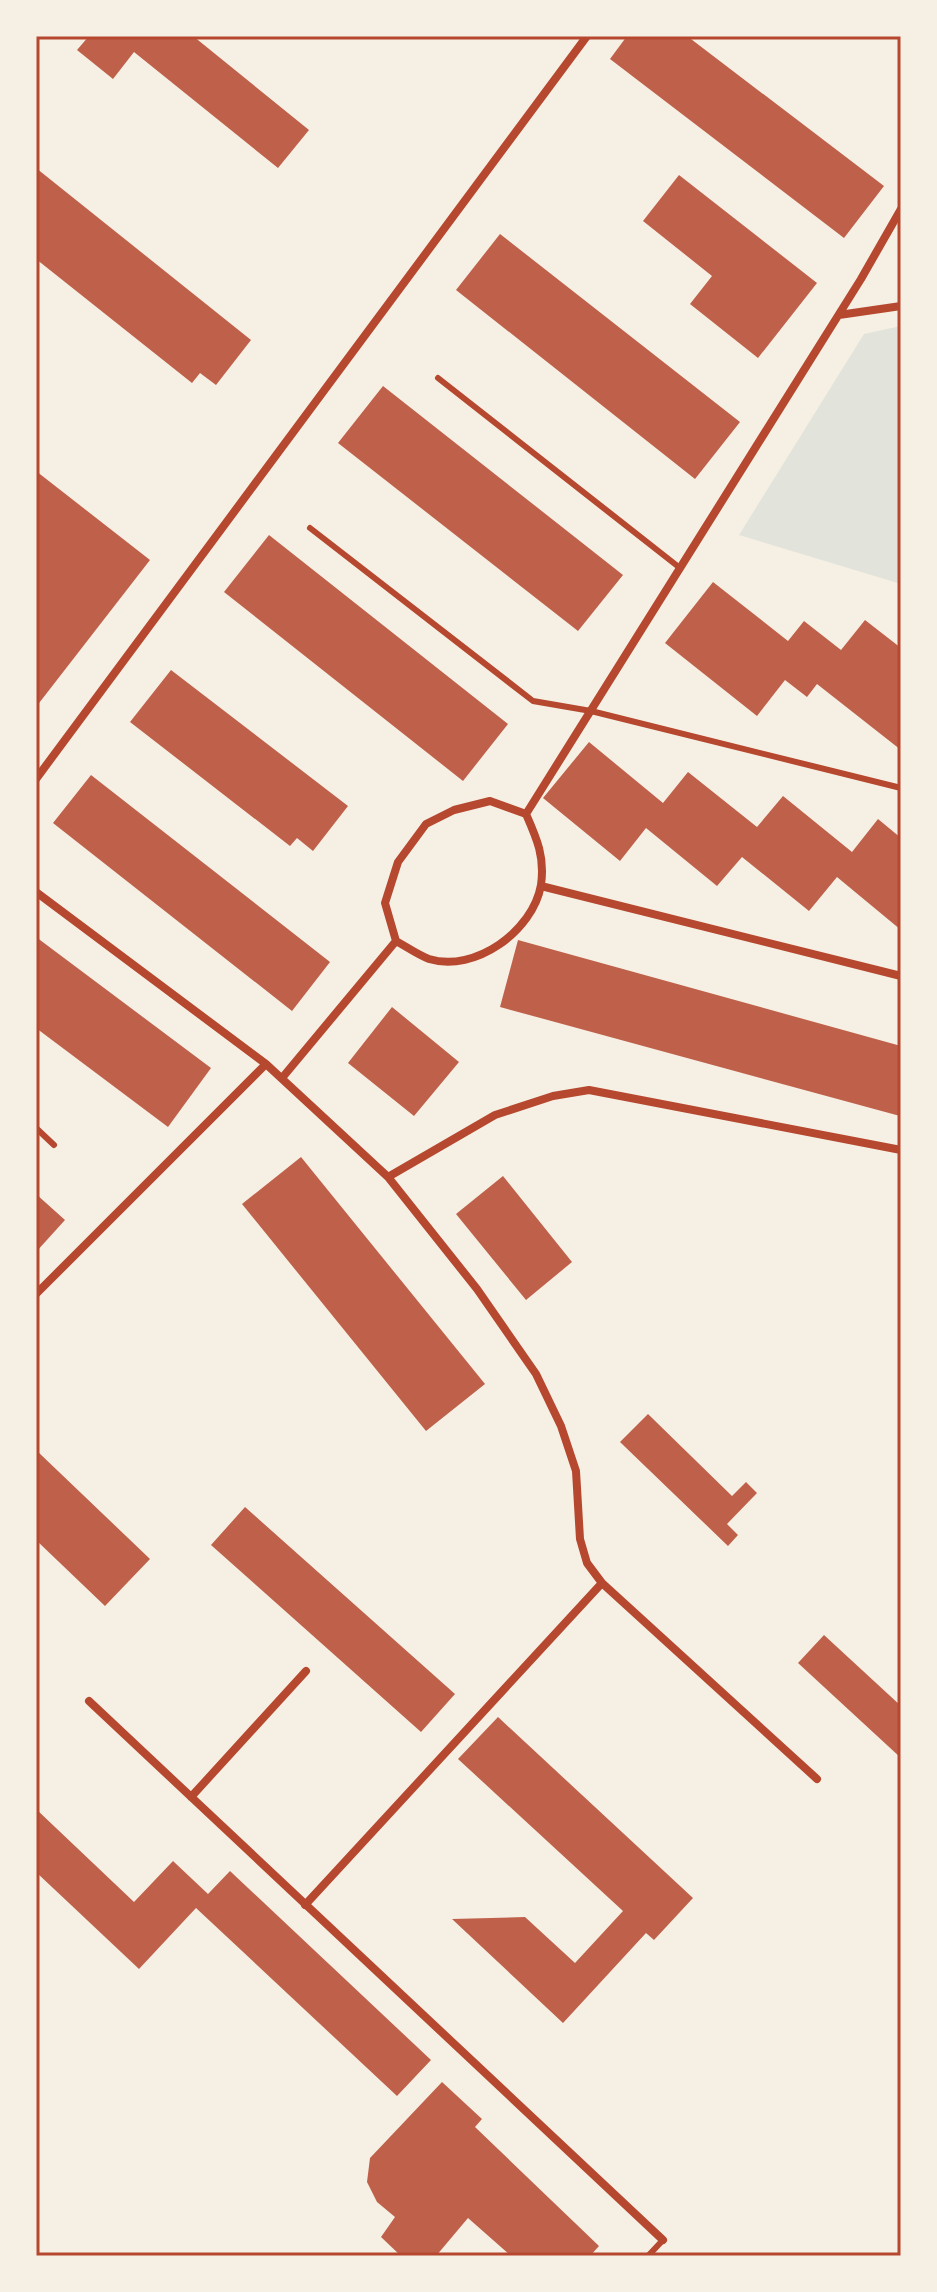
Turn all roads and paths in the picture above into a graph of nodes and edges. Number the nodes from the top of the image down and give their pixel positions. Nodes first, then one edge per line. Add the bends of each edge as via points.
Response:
1 (587, 36) edge
2 (901, 209) edge
3 (901, 306) edge
4 (839, 315) junction
5 (438, 378) dead end
6 (310, 528) dead end
7 (680, 568) junction
8 (591, 711) junction
9 (36, 779) edge
10 (901, 788) edge
11 (526, 814) junction
12 (541, 886) junction
13 (36, 892) edge
14 (396, 941) junction
15 (901, 976) edge
16 (266, 1064) junction
17 (282, 1078) junction
18 (36, 1128) edge
19 (54, 1145) dead end
20 (901, 1150) edge
21 (388, 1177) junction
22 (36, 1294) edge
23 (602, 1583) junction
24 (306, 1671) dead end
25 (89, 1701) dead end
26 (817, 1779) dead end
27 (191, 1797) junction
28 (305, 1905) junction
29 (663, 2240) joint
30 (648, 2256) edge

1 - 9 street
2 - 4 street
3 - 4 street
4 - 7 street
5 - 7 lane
6 - 8 lane via 533,701
7 - 8 street
8 - 10 lane
8 - 11 street
11 - 12 street via 541,849
11 - 14 street via 490,801 426,824 398,862 385,903
12 - 14 street via 530,916 503,943 466,960 430,959
12 - 15 street
13 - 16 street
14 - 17 street
16 - 17 street
16 - 22 street
17 - 21 street
18 - 19 lane
20 - 21 street via 589,1090 495,1115
21 - 23 street via 536,1374 576,1471 580,1539 587,1563
23 - 26 street
23 - 28 street
24 - 27 street
25 - 27 street
27 - 28 street
28 - 29 street
29 - 30 lane

